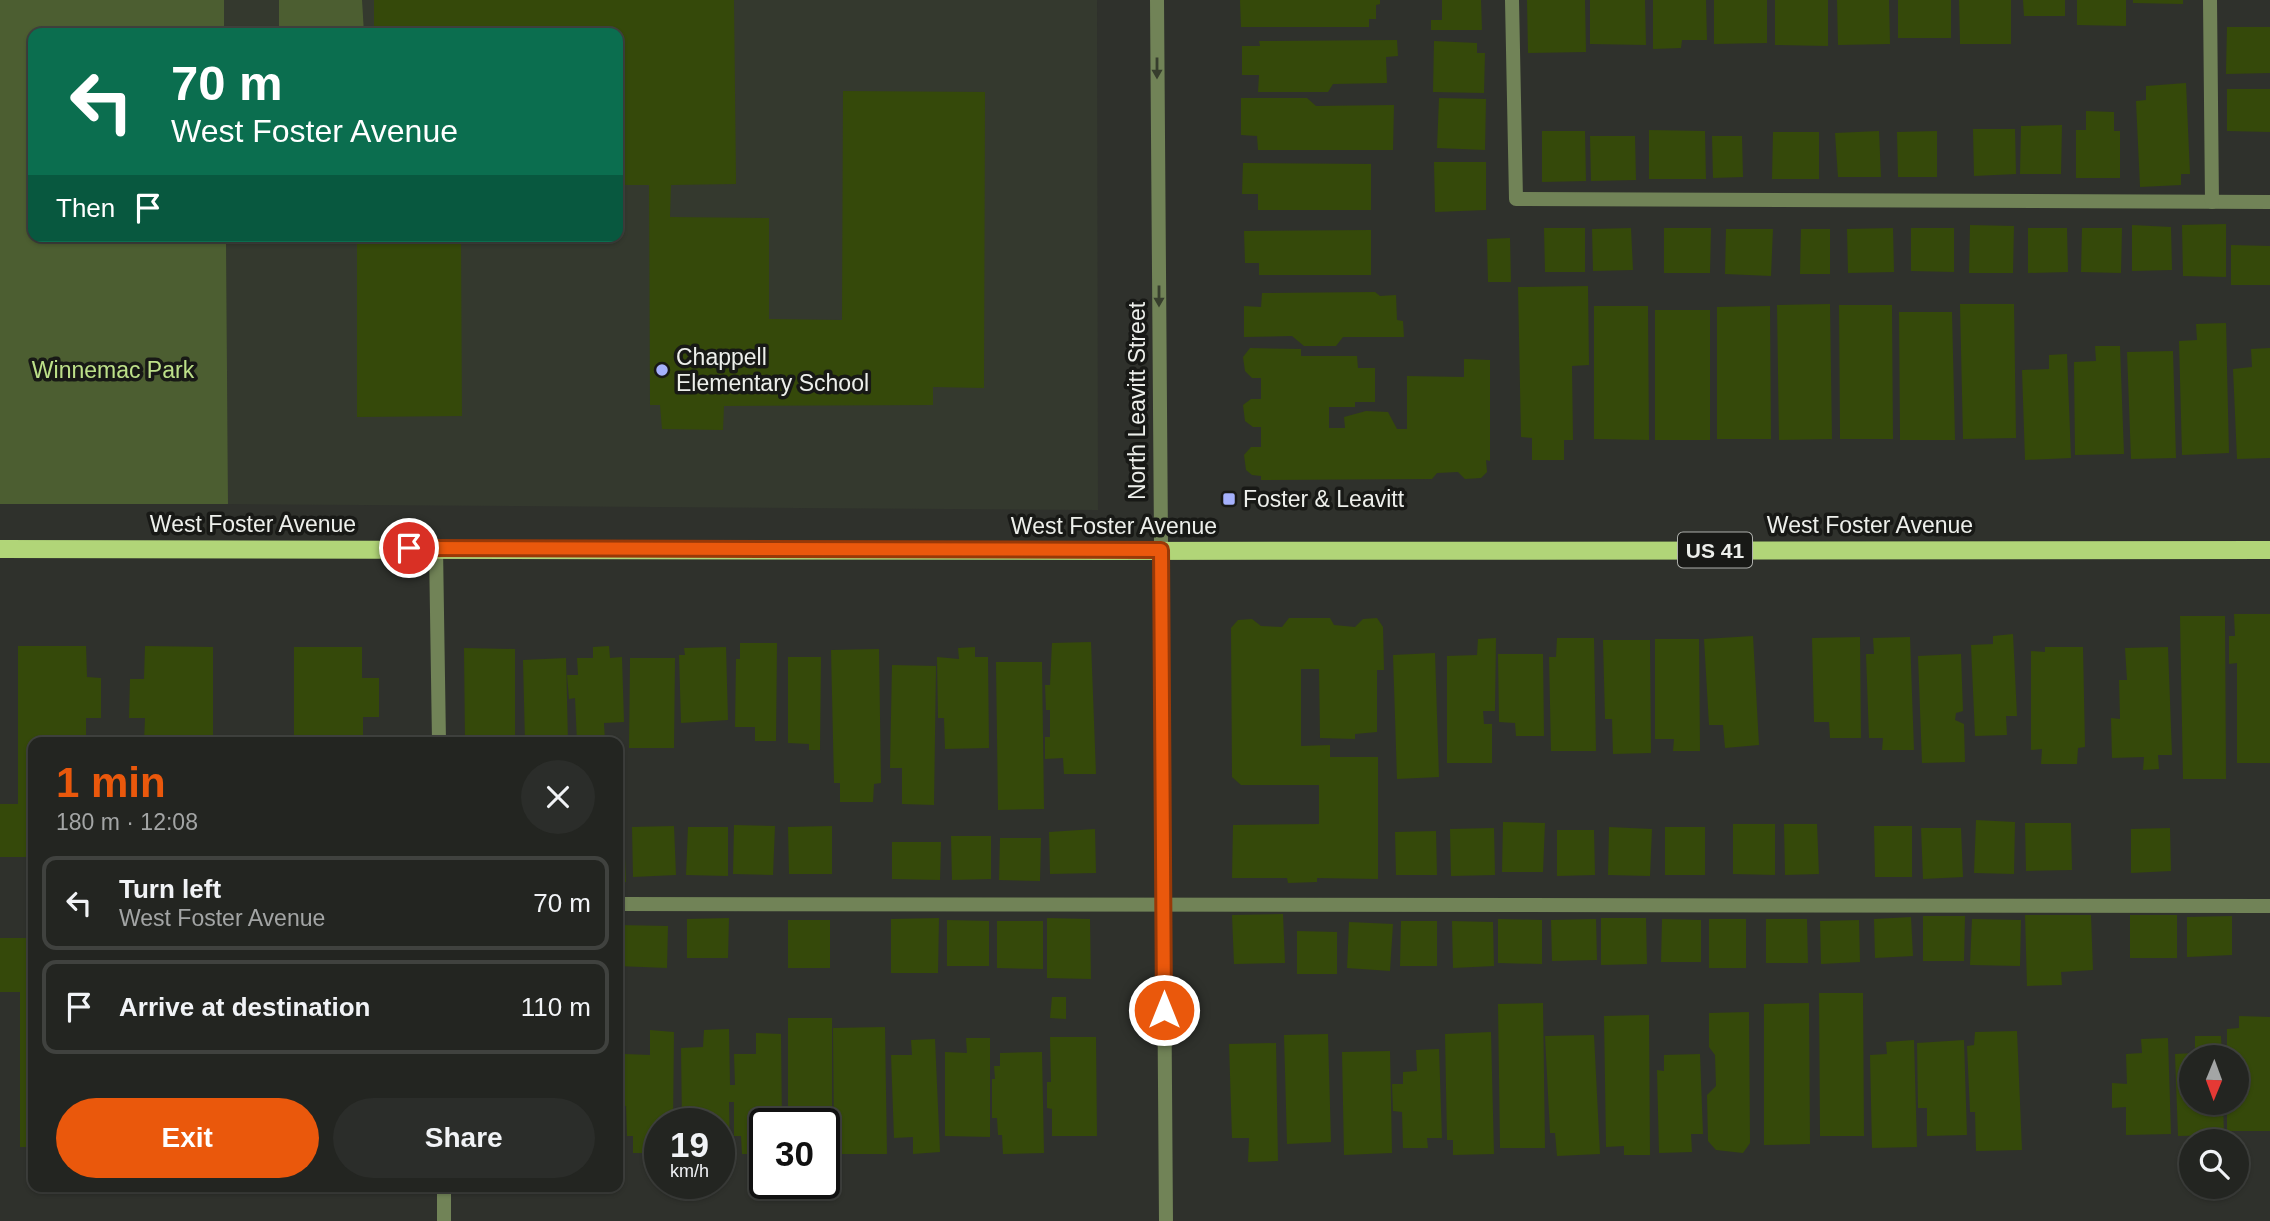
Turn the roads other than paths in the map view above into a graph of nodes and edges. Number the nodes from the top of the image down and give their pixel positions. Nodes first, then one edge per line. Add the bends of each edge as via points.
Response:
1 (1157, 0) edge
2 (1512, 0) edge
3 (2210, 0) edge
4 (2212, 202) junction
5 (2270, 202) edge
6 (436, 548) junction
7 (0, 549) edge
8 (1161, 550) junction
9 (2270, 550) edge
10 (439, 737) edge
11 (623, 904) edge
12 (1164, 905) junction
13 (2270, 905) edge
14 (444, 1192) edge
15 (444, 1221) edge
16 (1166, 1221) edge

1 -> 8 street, North Leavitt Street
2 - 4 street via 1516,199
3 - 4 street
4 - 5 street
6 - 7 main road, West Foster Avenue / US 41
6 - 8 main road, West Foster Avenue / US 41
6 - 10 street
8 - 9 main road, West Foster Avenue / US 41
8 - 12 street, North Leavitt Street
11 - 12 street
12 - 13 street
12 - 16 street, North Leavitt Street
14 - 15 street

